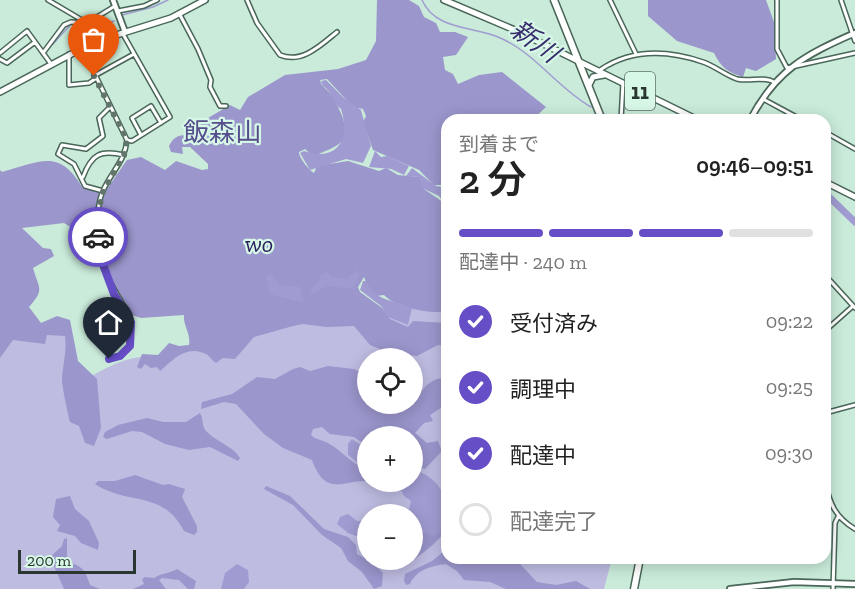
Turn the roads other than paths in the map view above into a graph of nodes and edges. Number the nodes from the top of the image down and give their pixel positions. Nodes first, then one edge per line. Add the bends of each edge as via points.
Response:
1 (48, 0) edge
2 (113, 0) edge
3 (157, 0) edge
4 (205, 0) edge
5 (247, 0) edge
6 (444, 0) edge
7 (554, 0) edge
8 (610, 0) edge
9 (777, 0) edge
10 (840, 0) edge
11 (150, 2) edge
12 (115, 9) junction
13 (180, 15) junction
14 (87, 23) junction
15 (337, 32) dead end
16 (124, 33) junction
17 (854, 33) edge
18 (855, 41) edge
19 (35, 42) junction
20 (573, 44) junction
21 (82, 48) junction
22 (559, 52) junction
23 (0, 53) edge
24 (43, 53) junction
25 (69, 54) junction
26 (134, 54) junction
27 (636, 54) junction
28 (855, 54) edge
29 (0, 59) edge
30 (581, 63) junction
31 (51, 64) junction
32 (787, 69) junction
33 (598, 71) junction
34 (605, 75) junction
35 (94, 77) junction
36 (774, 82) junction
37 (623, 83) junction
38 (589, 85) junction
39 (0, 92) edge
40 (761, 99) junction
41 (226, 106) dead end
42 (110, 107) junction
43 (600, 114) edge
44 (621, 114) edge
45 (686, 114) edge
46 (753, 114) edge
47 (790, 114) edge
48 (161, 123) junction
49 (141, 135) junction
50 (831, 135) edge
51 (127, 140) junction
52 (855, 149) edge
53 (124, 155) junction
54 (83, 178) junction
55 (831, 185) edge
56 (103, 191) junction
57 (855, 197) edge
58 (831, 282) edge
59 (854, 307) edge
60 (831, 325) edge
61 (109, 359) dead end
62 (855, 405) edge
63 (831, 411) edge
64 (831, 503) edge
65 (838, 517) junction
66 (855, 529) edge
67 (639, 564) edge
68 (855, 584) edge
69 (768, 586) edge
70 (833, 586) edge
71 (634, 589) edge
72 (730, 589) edge

1 - 14 street
2 - 12 street
3 - 11 street
4 - 13 main road
5 - 15 street via 260,28 285,57 312,52
6 - 22 main road, 11
7 - 20 highway
8 - 27 street
9 - 32 street via 777,49
10 - 17 street
11 - 12 street
12 - 14 street
12 - 16 street
13 - 16 main road
13 - 41 street via 211,80 212,92 220,106
14 - 24 street via 64,25
16 - 21 main road
16 - 26 street
17 - 18 street
17 - 32 street
19 - 23 street via 27,31
19 - 24 street
19 - 29 street via 7,63
20 - 22 main road via 567,51
20 - 30 highway
21 - 25 main road
21 - 35 street
22 - 30 main road, 11
24 - 31 street
25 - 31 main road
25 - 35 street via 69,85 89,83
26 - 35 street
26 - 48 street via 170,117
27 - 33 street
27 - 36 street via 672,53 739,79
28 - 32 street
30 - 33 main road, 11
30 - 38 highway
31 - 39 main road
32 - 36 street
33 - 34 main road, 11
34 - 37 main road, 11
34 - 38 main road via 593,77
35 - 42 street
36 - 40 street
37 - 44 street
37 - 45 main road, 11
38 - 43 highway
40 - 46 street
40 - 47 street
42 - 51 street
42 - 54 street via 99,118 103,136 86,149 60,146 58,156 74,164
48 - 49 street
48 - 49 street via 152,106 132,118
49 - 51 street
50 - 52 street
51 - 53 street
53 - 54 street via 112,150 99,155 88,164
53 - 56 street
54 - 56 street via 86,186
55 - 57 main road
56 - 61 street via 98,247 114,294 131,322 130,346 120,356
58 - 59 street
59 - 60 street
62 - 63 street
64 - 65 street
65 - 66 street
65 - 70 street
67 - 71 highway
68 - 70 street
69 - 70 street
69 - 72 street

